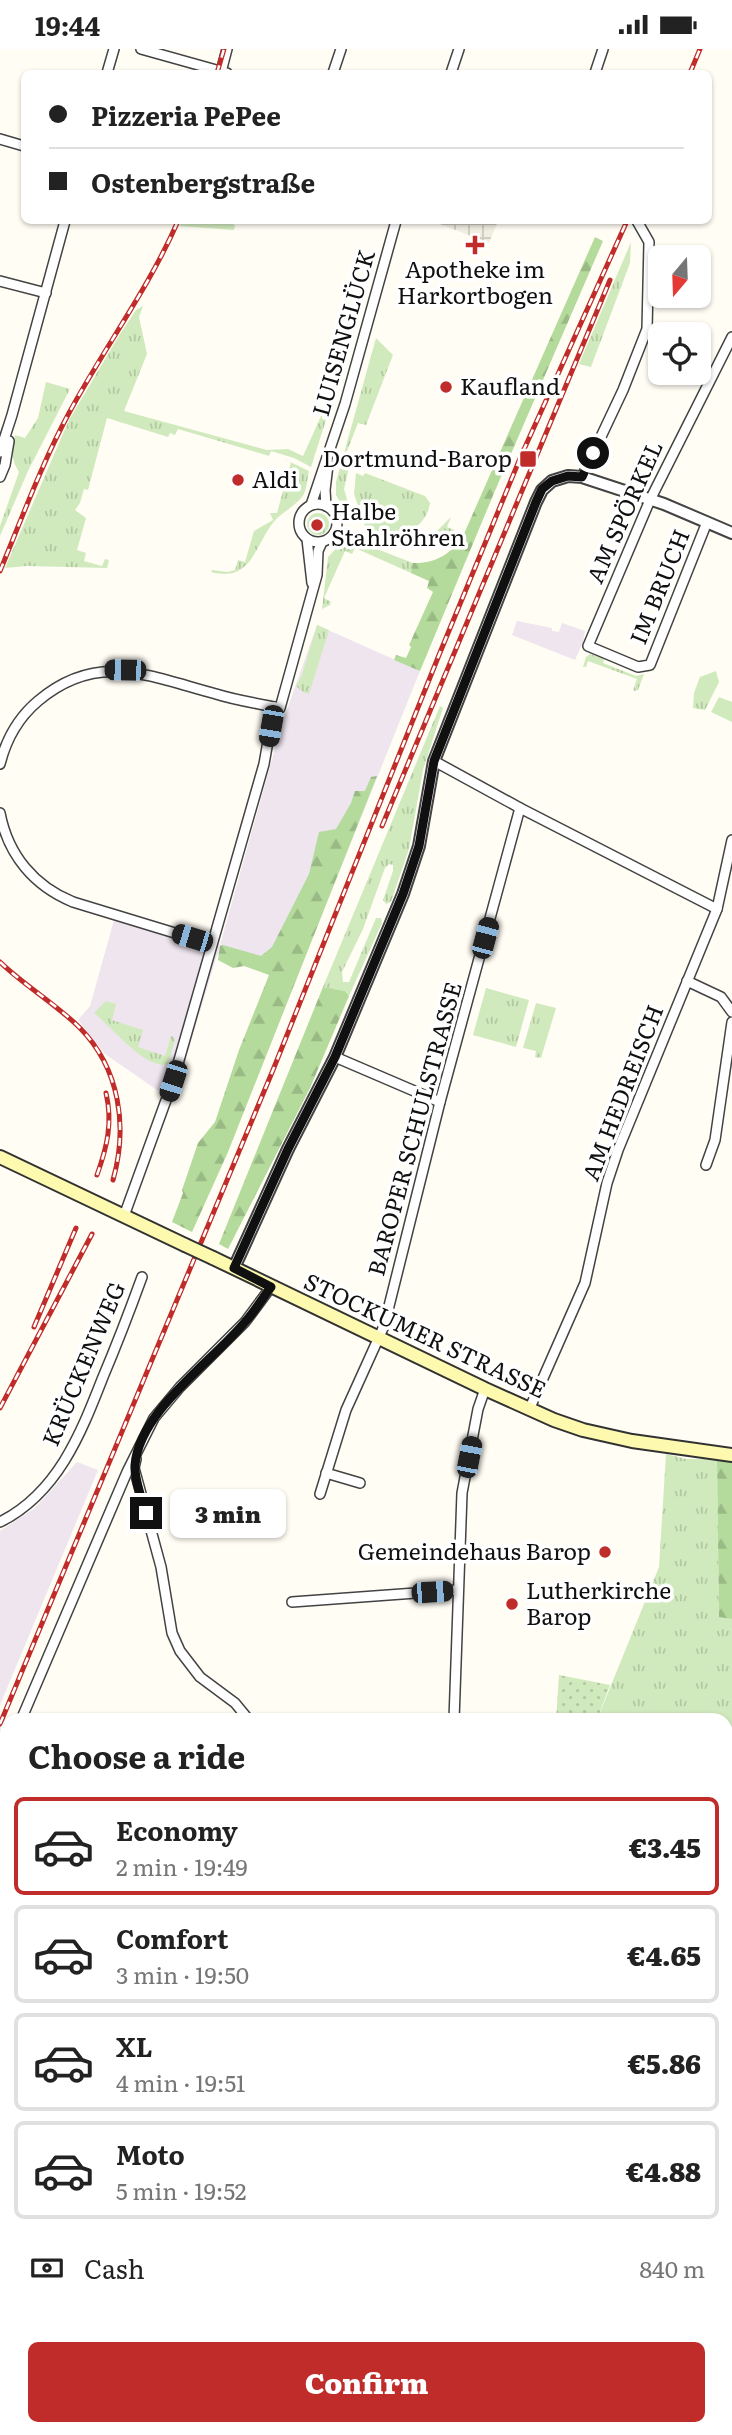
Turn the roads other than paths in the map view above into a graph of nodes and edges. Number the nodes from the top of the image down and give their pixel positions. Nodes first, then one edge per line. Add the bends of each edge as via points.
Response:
1 (114, 49) edge
2 (144, 49) edge
3 (227, 49) edge
4 (341, 49) edge
5 (459, 49) edge
6 (603, 49) edge
7 (108, 70) edge
8 (214, 70) edge
9 (224, 70) edge
10 (334, 70) edge
11 (452, 70) edge
12 (597, 70) edge
13 (0, 139) edge
14 (21, 144) edge
15 (64, 224) edge
16 (395, 224) edge
17 (639, 224) edge
18 (0, 281) edge
19 (46, 293) junction
20 (732, 337) edge
21 (728, 351) edge
22 (12, 415) junction
23 (0, 452) edge
24 (329, 456) junction
25 (0, 477) edge
26 (582, 477) junction
27 (650, 500) junction
28 (311, 505) junction
29 (326, 506) junction
30 (707, 522) junction
31 (732, 533) edge
32 (307, 539) junction
33 (322, 542) junction
34 (312, 589) junction
35 (650, 665) joint
36 (274, 707) junction
37 (434, 761) junction
38 (0, 764) edge
39 (520, 808) junction
40 (0, 813) edge
41 (732, 839) edge
42 (717, 909) junction
43 (212, 944) junction
44 (687, 981) junction
45 (732, 1012) edge
46 (732, 1022) edge
47 (335, 1057) junction
48 (440, 1102) junction
49 (0, 1157) edge
50 (706, 1165) dead end
51 (124, 1216) junction
52 (234, 1268) junction
53 (142, 1277) dead end
54 (271, 1287) junction
55 (380, 1339) junction
56 (485, 1389) junction
57 (529, 1410) junction
58 (138, 1450) junction
59 (732, 1455) edge
60 (326, 1473) junction
61 (360, 1483) dead end
62 (320, 1493) dead end
63 (0, 1523) edge
64 (457, 1590) junction
65 (292, 1602) dead end
66 (24, 1713) edge
67 (243, 1713) edge
68 (454, 1713) edge

1 - 7 street
2 - 8 street
3 - 9 street
4 - 10 street
5 - 11 street
6 - 12 street
13 - 14 street
15 - 19 street
16 - 24 street, LUISENGLÜCK
17 - 26 street via 649,242 647,329
18 - 19 street
19 - 22 street
20 - 21 street, AM SPÖRKEL
21 - 27 street, AM SPÖRKEL
22 - 23 street
22 - 25 street
24 - 28 street, LUISENGLÜCK
24 - 29 street, LUISENGLÜCK
26 - 27 street
26 - 37 street via 557,479 542,489
27 - 30 street
27 - 35 street, AM SPÖRKEL via 588,646 638,667
28 - 29 street
28 - 32 street, LUISENGLÜCK via 299,519
29 - 33 street, LUISENGLÜCK via 333,511 337,525
30 - 31 street
30 - 35 street, IM BRUCH
32 - 33 street
32 - 34 street, LUISENGLÜCK
33 - 34 street, LUISENGLÜCK
34 - 36 street, LUISENGLÜCK via 280,708
36 - 38 street via 143,673 90,673 74,678 35,704 10,736
36 - 43 street, LUISENGLÜCK via 264,764
37 - 39 street
37 - 47 street via 410,874
39 - 42 street
39 - 48 street, BAROPER SCHULSTRASSE
40 - 43 street via 25,869 55,895
41 - 42 street, AM HEDREISCH
42 - 44 street, AM HEDREISCH
43 - 51 street, LUISENGLÜCK via 164,1109
44 - 45 street via 721,997
44 - 57 street, AM HEDREISCH via 611,1172 585,1283
46 - 50 street via 715,1140
47 - 48 street
47 - 52 street
48 - 55 street, BAROPER SCHULSTRASSE
49 - 51 main road, STOCKUMER STRASSE
51 - 52 main road, STOCKUMER STRASSE, bridge
52 - 54 main road, STOCKUMER STRASSE
53 - 63 street, KRÜCKENWEG via 78,1439 30,1503
54 - 55 main road, STOCKUMER STRASSE
54 - 58 street via 245,1322 154,1418
55 - 56 main road, STOCKUMER STRASSE
55 - 60 street, BAROPER SCHULSTRASSE via 346,1410
56 - 57 main road, STOCKUMER STRASSE
56 - 64 street via 462,1493
57 - 59 main road, STOCKUMER STRASSE via 605,1436
58 - 66 street
58 - 67 street via 135,1468 161,1567 172,1633 200,1677
60 - 61 street
60 - 62 street, BAROPER SCHULSTRASSE
64 - 65 street
64 - 68 street

